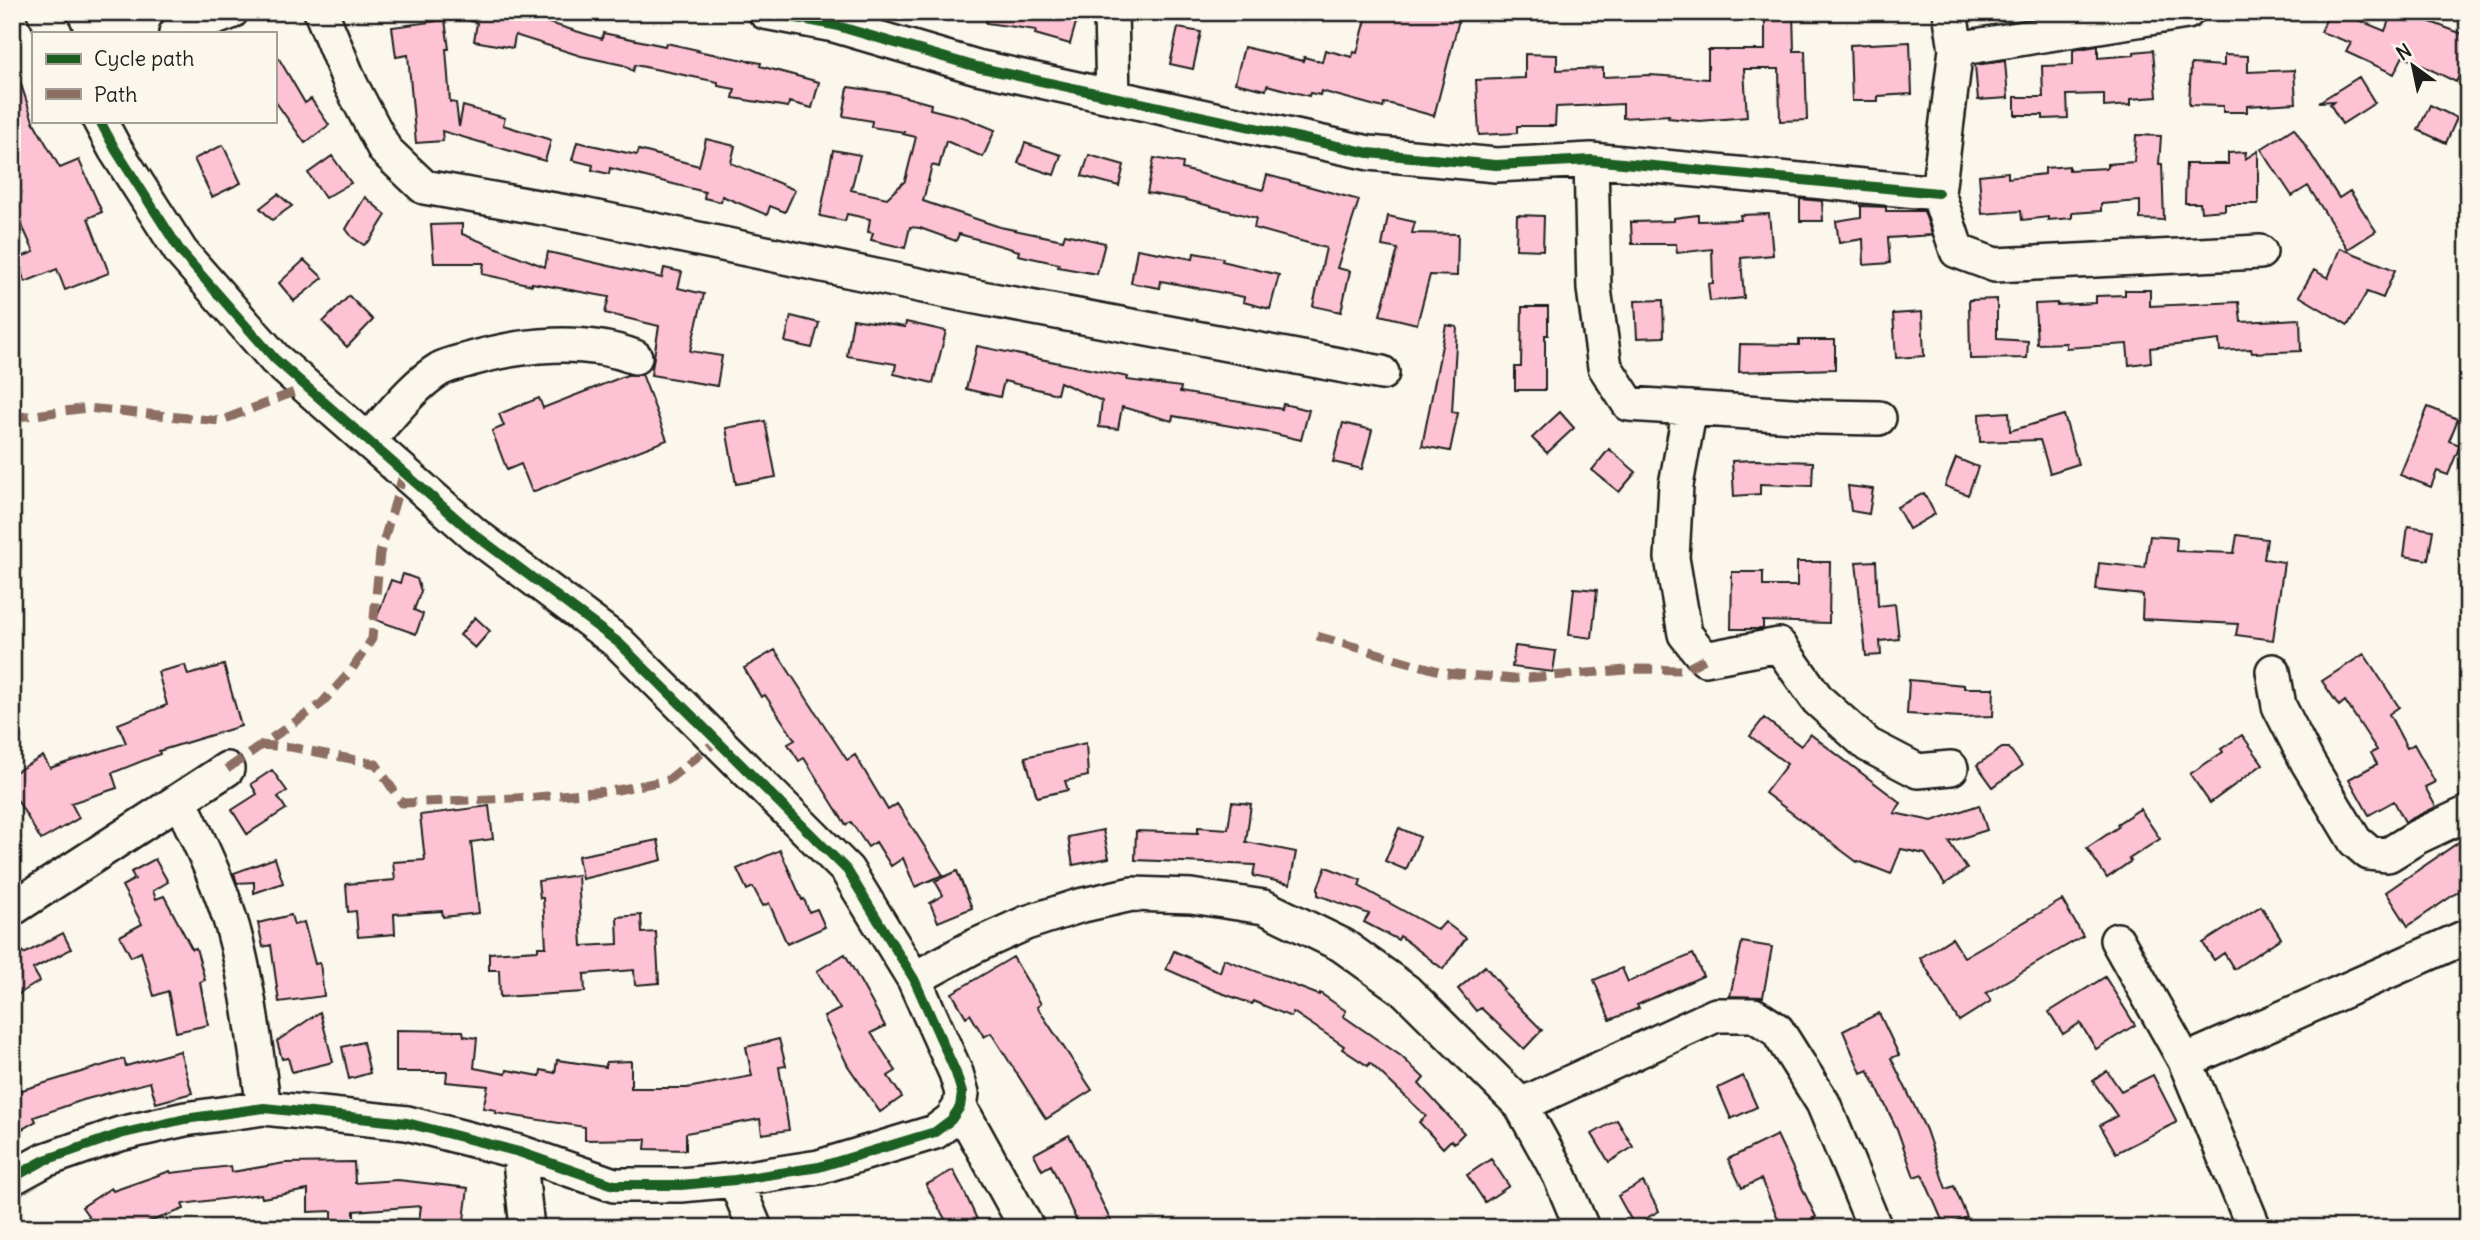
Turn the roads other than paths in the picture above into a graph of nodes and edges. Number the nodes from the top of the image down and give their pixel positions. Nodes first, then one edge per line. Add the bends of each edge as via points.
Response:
1 (44, 12) edge
2 (231, 12) edge
3 (321, 12) edge
4 (765, 12) edge
5 (1111, 12) edge
6 (1950, 12) edge
7 (2187, 12) edge
8 (54, 32) edge
9 (179, 32) edge
10 (1956, 49) junction
11 (1113, 97) junction
12 (101, 122) edge
13 (1591, 160) junction
14 (1938, 193) junction
15 (2260, 252) dead end
16 (635, 357) dead end
17 (1382, 373) dead end
18 (1690, 408) junction
19 (1879, 418) dead end
20 (368, 440) junction
21 (2273, 671) dead end
22 (1951, 768) dead end
23 (227, 769) dead end
24 (180, 800) junction
25 (2468, 813) edge
26 (12, 909) edge
27 (2468, 936) edge
28 (2117, 940) dead end
29 (914, 979) junction
30 (2185, 1061) junction
31 (1521, 1105) junction
32 (960, 1107) junction
33 (264, 1108) junction
34 (519, 1152) junction
35 (12, 1178) edge
36 (735, 1180) junction
37 (527, 1228) edge
38 (755, 1228) edge
39 (1027, 1228) edge
40 (1582, 1228) edge
41 (1875, 1228) edge
42 (2254, 1228) edge

1 - 8 street
2 - 9 street
3 - 17 street via 385,150 424,187
4 - 11 street
5 - 11 street
6 - 10 street
7 - 10 street
10 - 14 street
11 - 13 street via 1369,153 1496,165
12 - 20 street via 181,252 275,359
13 - 14 street
13 - 18 street via 1594,289 1605,367 1629,404
14 - 15 street via 1956,251 1995,265
16 - 20 street via 612,349 536,346 442,368 419,384
18 - 19 street
18 - 22 street via 1676,485 1672,558 1685,634 1705,659 1779,645 1818,700 1868,745 1918,771
20 - 29 street via 474,534 619,643 708,730 847,870
21 - 25 street via 2279,706 2308,763 2355,841 2369,853 2388,855
23 - 24 street
24 - 26 street
24 - 33 street via 233,928
27 - 30 street
28 - 30 street
29 - 31 street via 1026,923 1132,894 1191,896 1264,907 1342,945 1406,991
29 - 32 street via 956,1073 962,1093
30 - 42 street
31 - 40 street
31 - 41 street via 1716,1014 1754,1015 1777,1030 1822,1103
32 - 36 street via 935,1132 819,1167
32 - 39 street
33 - 34 street via 407,1123
33 - 35 street via 120,1134 45,1160
34 - 36 street via 614,1185
34 - 37 street
36 - 38 street

